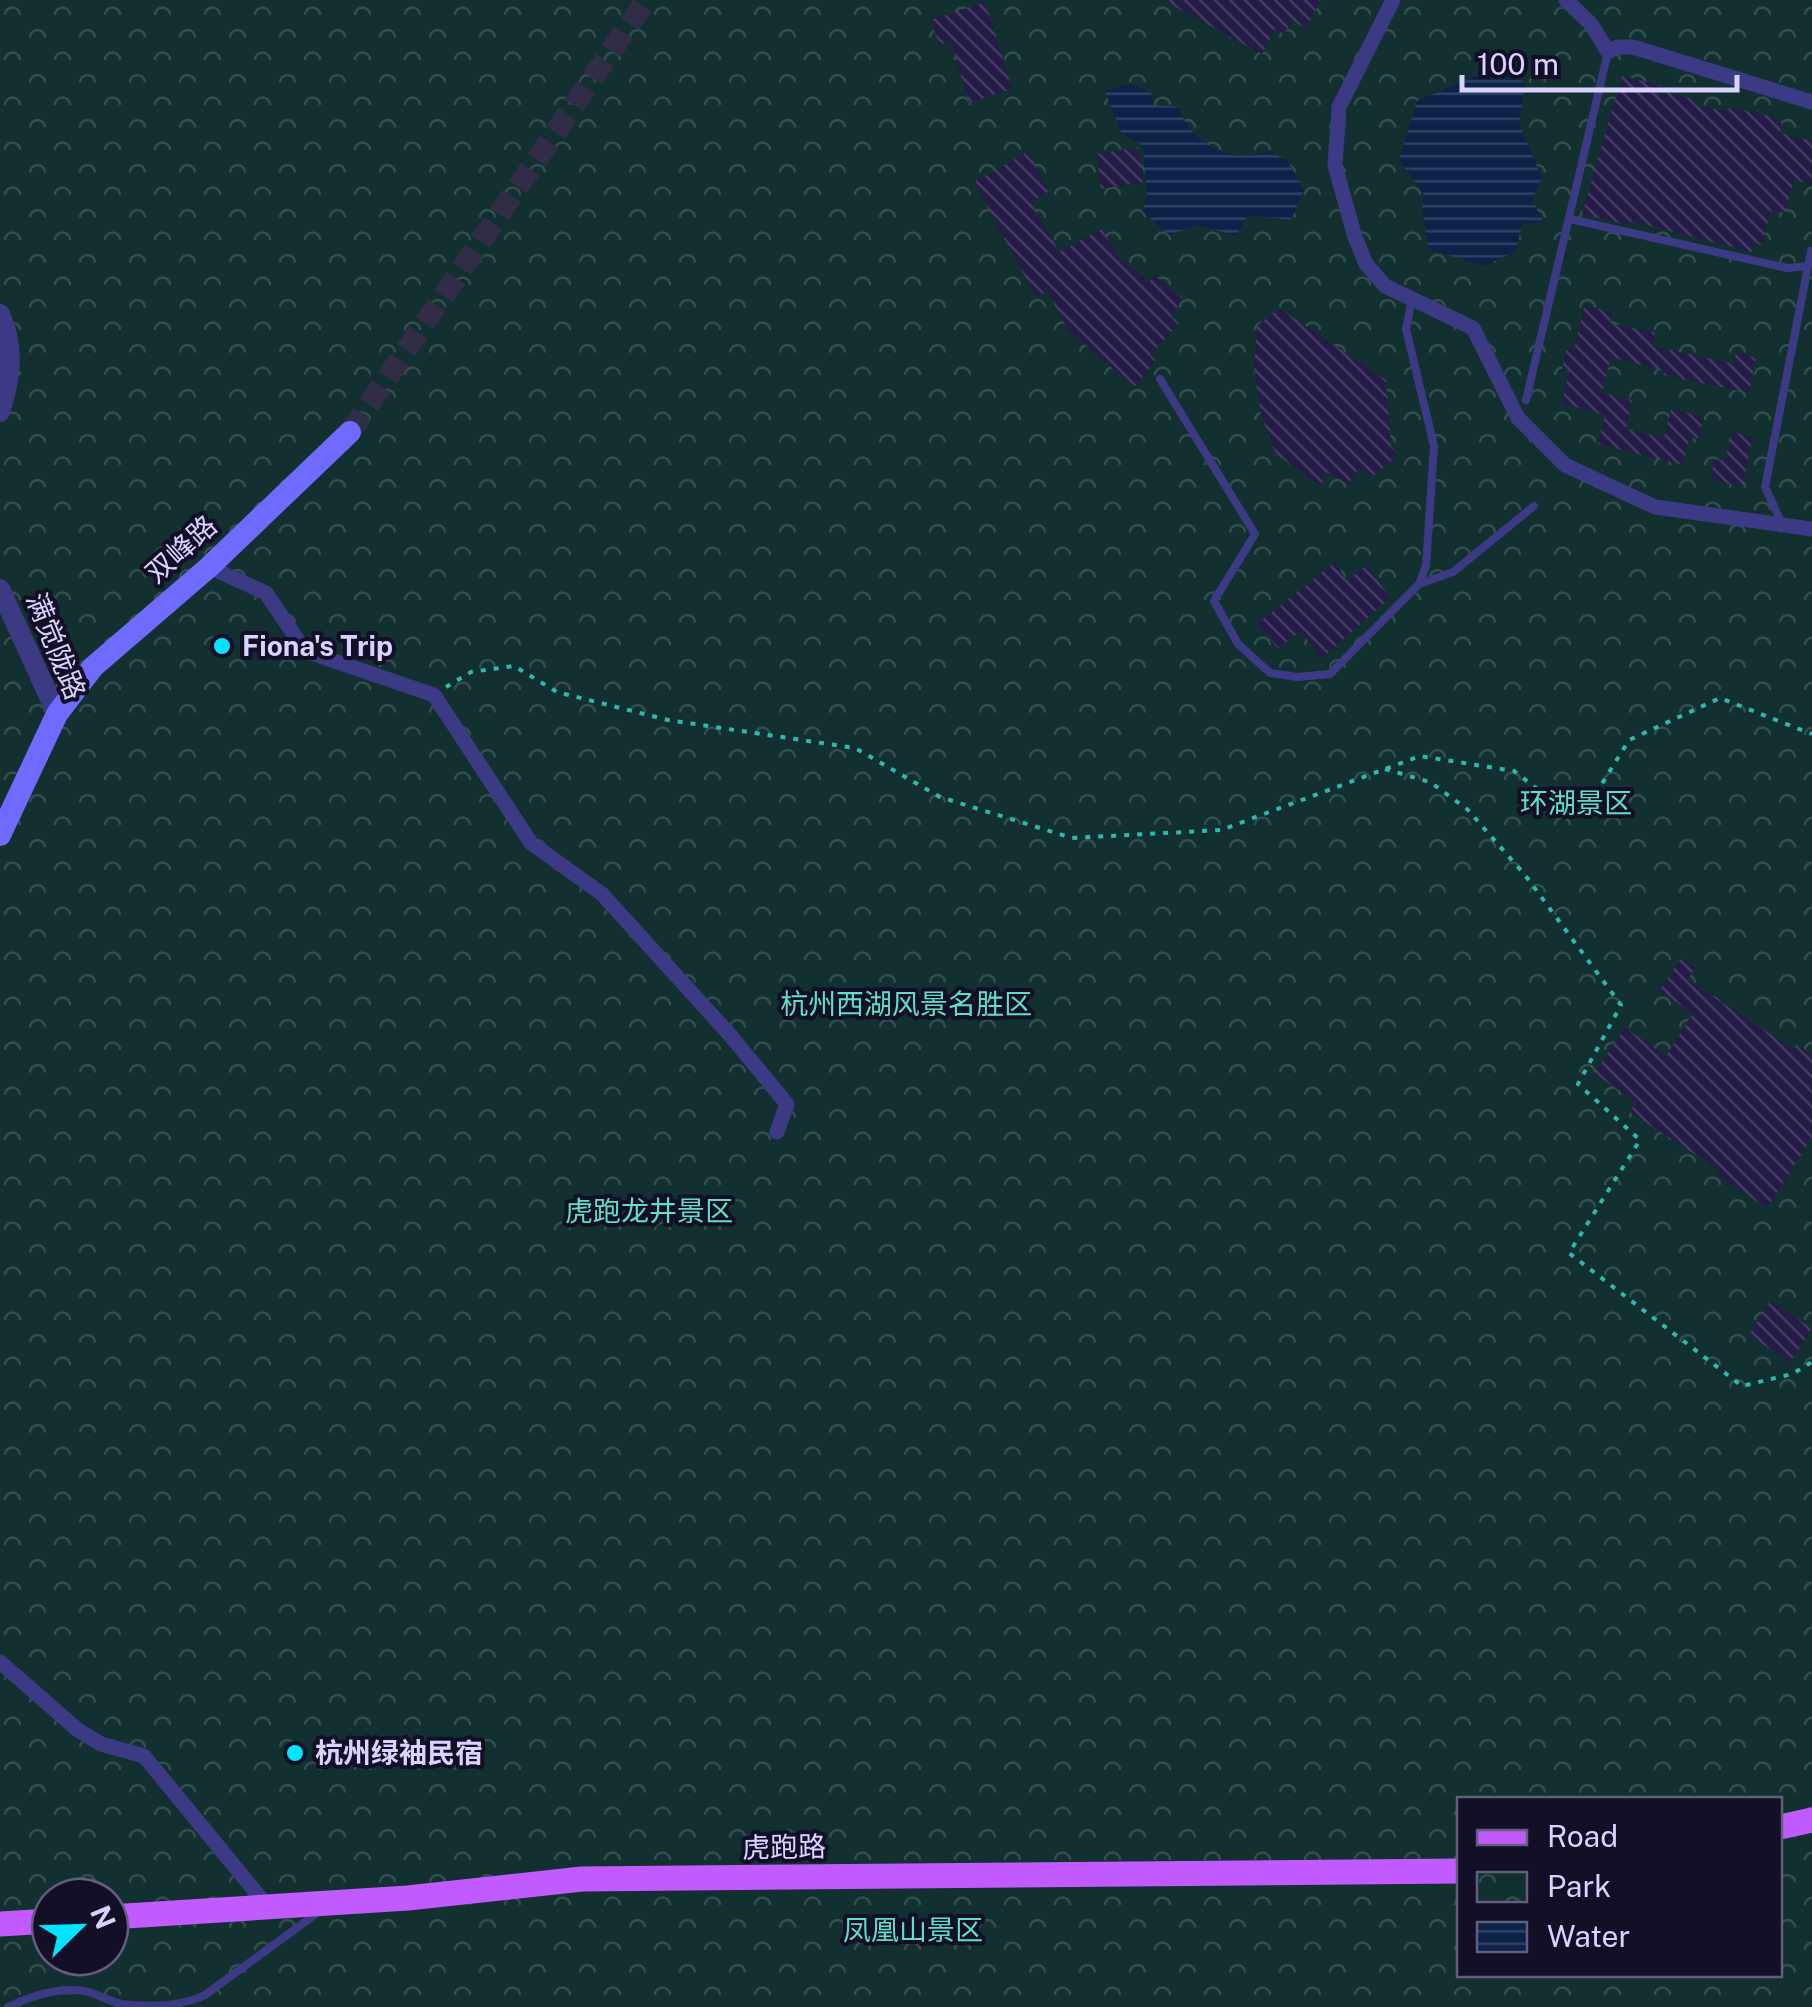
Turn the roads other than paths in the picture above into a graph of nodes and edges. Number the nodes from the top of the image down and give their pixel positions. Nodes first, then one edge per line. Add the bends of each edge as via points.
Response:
1 (1393, 0) edge
2 (1566, 0) edge
3 (1608, 52) junction
4 (1812, 102) edge
5 (1570, 220) junction
6 (1811, 251) edge
7 (1808, 266) junction
8 (1412, 299) junction
9 (0, 314) edge
10 (1160, 379) dead end
11 (1526, 400) dead end
12 (0, 412) edge
13 (350, 432) tunnel mouth
14 (1534, 506) dead end
15 (1782, 524) junction
16 (1812, 529) edge
17 (208, 567) junction
18 (1419, 584) junction
19 (0, 589) edge
20 (57, 714) junction
21 (0, 834) edge
22 (777, 1132) dead end
23 (0, 1662) edge
24 (1812, 1820) edge
25 (1782, 1827) edge
26 (1457, 1870) edge
27 (332, 1903) junction
28 (268, 1906) junction
29 (130, 1915) edge
30 (30, 1922) edge
31 (0, 1924) edge
32 (8, 2007) edge

1 - 8 street via 1339,107 1335,166 1366,264 1386,286
2 - 3 street
3 - 4 street via 1633,48
3 - 5 lane
5 - 7 lane via 1787,268
5 - 11 lane
6 - 7 lane
7 - 15 lane via 1765,488
8 - 15 street via 1473,328 1518,418 1565,465 1654,506
8 - 18 lane via 1406,330 1434,446 1426,566
9 - 12 street via 11,376
10 - 18 lane via 1254,534 1214,602 1238,644 1270,673 1330,674
13 - 17 main road, 双峰路
14 - 18 lane via 1454,572
15 - 16 street
17 - 20 main road, 双峰路 via 93,667
17 - 22 street via 266,593 306,651 434,695 530,842 602,894 787,1104
19 - 20 street, 满觉陇路
20 - 21 main road, 满觉陇路
23 - 28 street via 78,1730 144,1756
24 - 25 main road
26 - 27 main road, 虎跑路 via 582,1880
27 - 28 main road, 虎跑路
27 - 32 lane via 188,2004 120,2004 63,1990
28 - 29 main road, 虎跑路
30 - 31 main road

